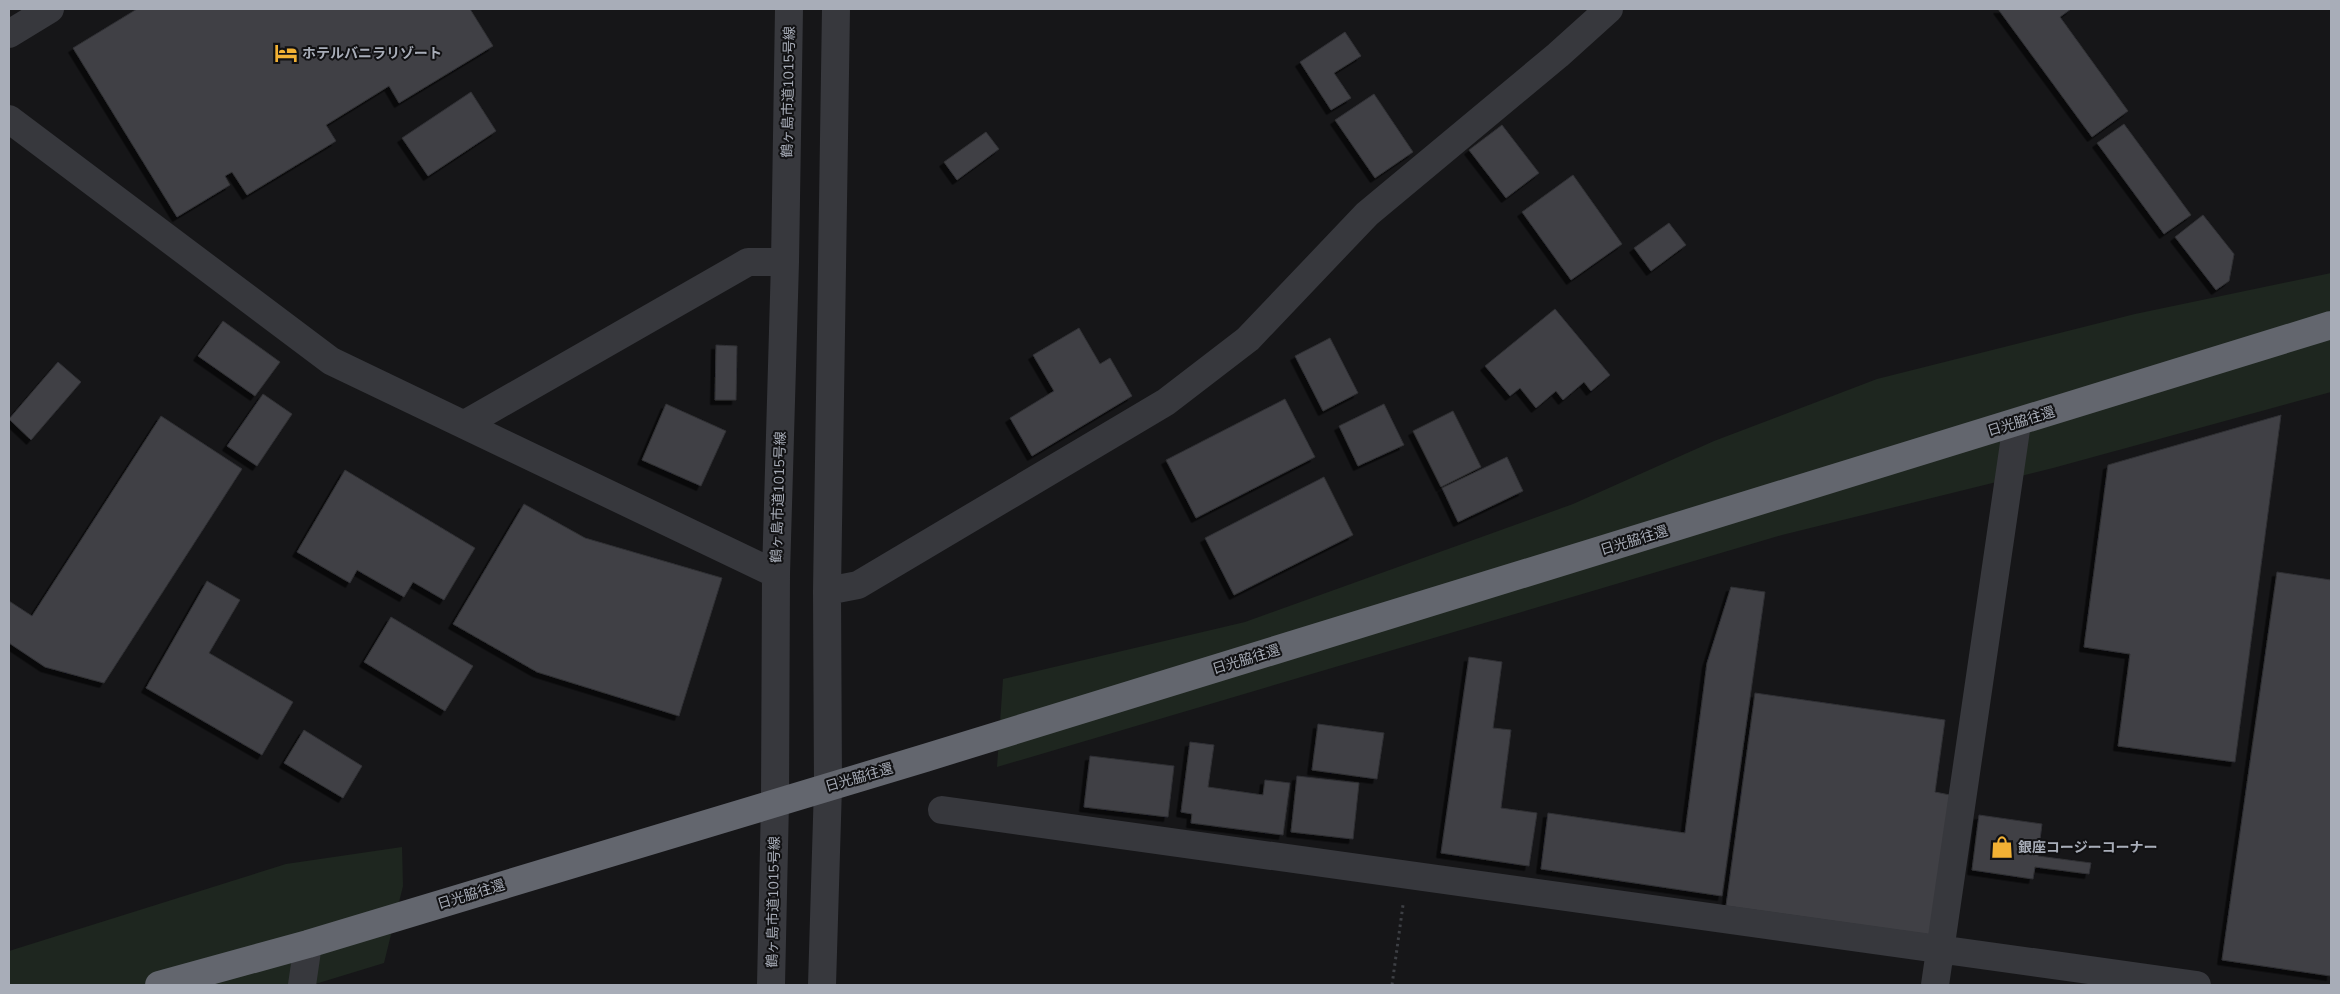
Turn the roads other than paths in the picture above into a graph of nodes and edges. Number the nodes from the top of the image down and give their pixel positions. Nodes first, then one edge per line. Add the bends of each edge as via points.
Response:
1 (50, 9) edge
2 (790, 9) edge
3 (836, 9) edge
4 (1609, 9) edge
5 (9, 34) edge
6 (9, 119) edge
7 (785, 262) junction
8 (2331, 325) edge
9 (2017, 422) junction
10 (465, 424) junction
11 (776, 574) junction
12 (827, 591) junction
13 (828, 786) junction
14 (776, 802) junction
15 (942, 810) dead end
16 (308, 944) junction
17 (1940, 948) junction
18 (159, 985) edge
19 (302, 985) edge
20 (771, 985) edge
21 (822, 985) edge
22 (1936, 985) edge
23 (2197, 985) edge

1 - 5 street
2 - 7 street, 鶴ヶ島市道1015号線
3 - 12 street
4 - 12 street via 1367,214 1248,339 1166,402 858,585
6 - 10 street via 331,361
7 - 10 street via 748,262
7 - 11 street, 鶴ヶ島市道1015号線
8 - 9 highway, 日光脇往還
9 - 13 highway, 日光脇往還
9 - 17 street
10 - 11 street
11 - 14 street, 鶴ヶ島市道1015号線
12 - 13 street
13 - 14 highway, 日光脇往還
13 - 21 street
14 - 16 highway, 日光脇往還
14 - 20 street, 鶴ヶ島市道1015号線
15 - 17 street
16 - 18 highway, 日光脇往還
16 - 19 street
17 - 22 street
17 - 23 street

